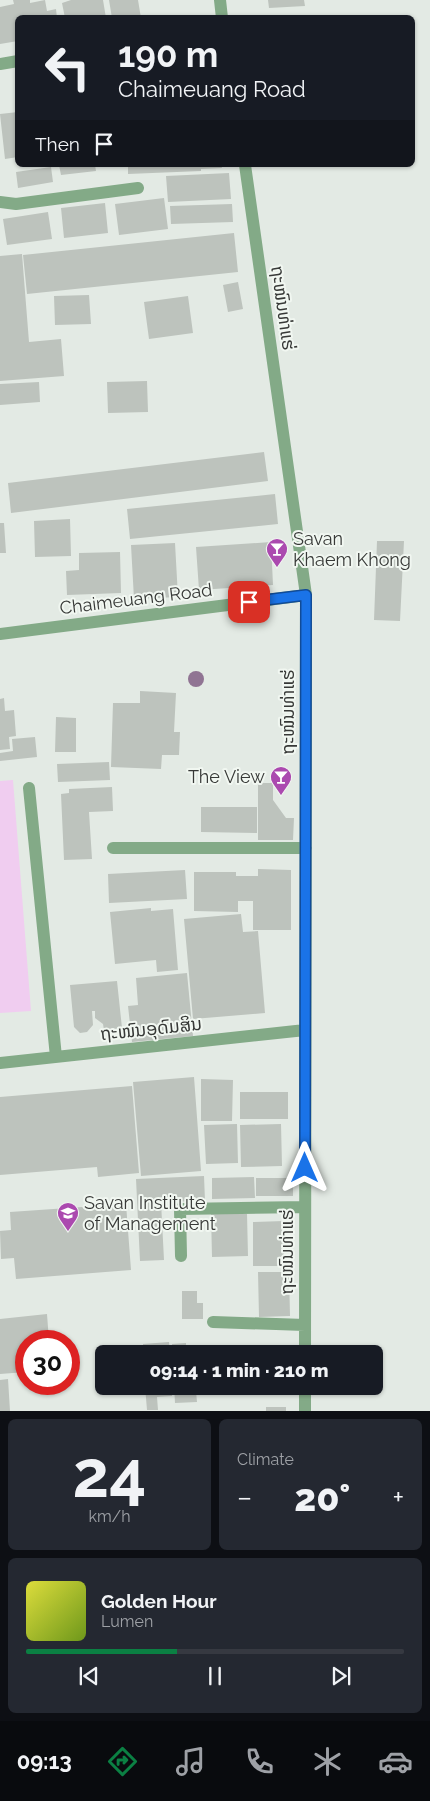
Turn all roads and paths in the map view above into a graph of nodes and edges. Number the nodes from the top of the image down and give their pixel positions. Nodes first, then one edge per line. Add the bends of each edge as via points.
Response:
1 (220, 0) edge
2 (222, 15) edge
3 (15, 62) edge
4 (0, 64) edge
5 (245, 167) edge
6 (138, 188) dead end
7 (0, 202) edge
8 (306, 595) junction
9 (0, 634) edge
10 (29, 788) dead end
11 (113, 848) dead end
12 (306, 848) junction
13 (305, 1030) junction
14 (56, 1056) junction
15 (0, 1062) edge
16 (305, 1207) junction
17 (181, 1256) dead end
18 (214, 1322) dead end
19 (305, 1325) junction
20 (305, 1345) edge
21 (305, 1395) edge
22 (304, 1411) edge

1 - 2 street
3 - 4 street
5 - 8 street, ຖະໜົນທ່າແຮ່
6 - 7 street via 16,204
8 - 9 street, Chaimeuang Road
8 - 12 street, ຖະໜົນທ່າແຮ່
10 - 14 street
11 - 12 street
12 - 13 street, ຖະໜົນທ່າແຮ່
13 - 14 street, ຖະໜົນອຸດົມສິນ
13 - 16 street, ຖະໜົນທ່າແຮ່
14 - 15 street, ຖະໜົນອຸດົມສິນ
16 - 17 street via 180,1209
16 - 19 street, ຖະໜົນທ່າແຮ່
18 - 19 street
19 - 20 street, ຖະໜົນທ່າແຮ່
21 - 22 street

